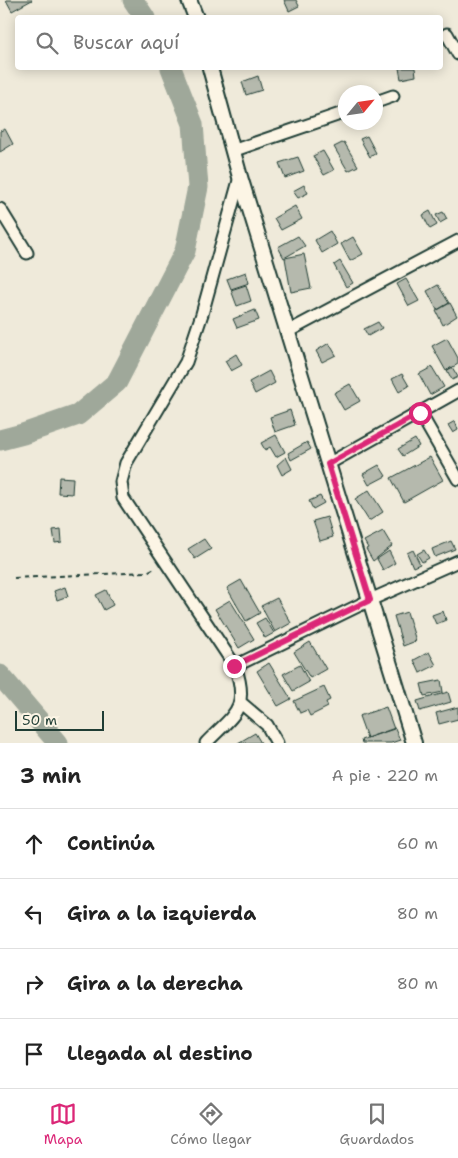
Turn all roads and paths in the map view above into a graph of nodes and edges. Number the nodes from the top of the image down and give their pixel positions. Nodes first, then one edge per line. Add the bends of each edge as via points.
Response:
1 (189, 0) edge
2 (195, 15) edge
3 (447, 34) dead end
4 (458, 54) edge
5 (211, 70) edge
6 (393, 96) dead end
7 (383, 100) edge
8 (338, 115) edge
9 (232, 150) junction
10 (240, 177) junction
11 (0, 209) edge
12 (458, 240) edge
13 (27, 253) dead end
14 (287, 332) junction
15 (458, 391) edge
16 (420, 413) junction
17 (328, 464) junction
18 (458, 479) edge
19 (458, 561) edge
20 (167, 563) junction
21 (14, 578) dead end
22 (370, 600) junction
23 (234, 666) junction
24 (241, 703) junction
25 (206, 743) edge
26 (277, 743) edge
27 (414, 743) edge

1 - 2 street
3 - 4 street
5 - 9 street
6 - 7 street
8 - 9 street
9 - 10 street
10 - 14 street
10 - 20 street via 186,362 126,462 121,482 123,498
11 - 13 street
12 - 14 street
14 - 17 street
15 - 16 street
16 - 17 street
16 - 18 street
17 - 22 street
19 - 22 street
20 - 21 path via 147,572
20 - 23 street
22 - 23 street
22 - 27 street
23 - 24 street via 241,685
24 - 25 street
24 - 26 street via 267,725

